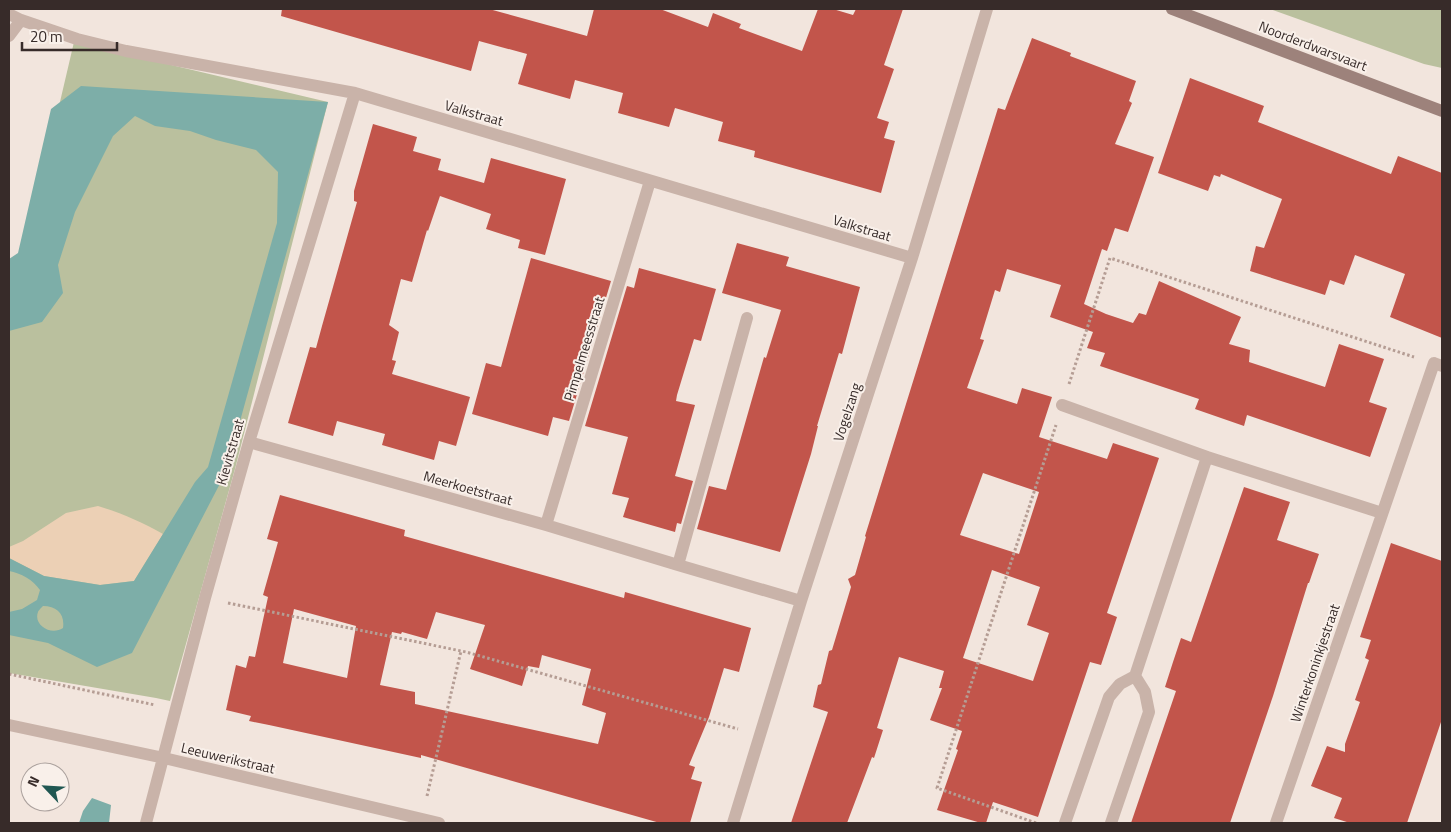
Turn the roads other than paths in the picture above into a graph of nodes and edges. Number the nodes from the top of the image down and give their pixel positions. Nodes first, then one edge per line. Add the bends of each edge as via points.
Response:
1 (987, 9) edge
2 (1172, 9) edge
3 (9, 14) edge
4 (21, 20) junction
5 (9, 36) edge
6 (355, 93) junction
7 (1442, 111) edge
8 (650, 180) junction
9 (912, 258) junction
10 (747, 318) dead end
11 (1438, 364) edge
12 (1062, 405) road end
13 (249, 442) junction
14 (1207, 457) junction
15 (1382, 513) junction
16 (546, 525) junction
17 (678, 565) junction
18 (801, 601) junction
19 (1135, 676) junction
20 (9, 725) edge
21 (164, 758) junction
22 (146, 823) edge
23 (439, 823) edge
24 (733, 823) edge
25 (1065, 823) edge
26 (1111, 823) edge
27 (1276, 823) edge

1 - 9 street, Vogelzang
2 - 7 main road, Noorderdwarsvaart
3 - 4 street, Valkstraat
4 - 5 street
4 - 6 street, Valkstraat via 126,51
6 - 8 street, Valkstraat
6 - 13 street, Kievitstraat
8 - 9 street, Valkstraat
8 - 16 street, Pimpelmeesstraat
9 - 18 street, Vogelzang
10 - 17 street
11 - 15 street, Winterkoninkjestraat
12 - 14 street
13 - 16 street, Meerkoetstraat
13 - 21 street, Kievitstraat
14 - 15 street
14 - 19 street
15 - 27 street, Winterkoninkjestraat
16 - 17 street, Meerkoetstraat
17 - 18 street, Meerkoetstraat
18 - 24 street, Vogelzang
19 - 25 street via 1120,684 1109,697
19 - 26 street via 1145,692 1149,712
20 - 21 street, Leeuwerikstraat
21 - 22 street, Kievitstraat
21 - 23 street, Leeuwerikstraat

